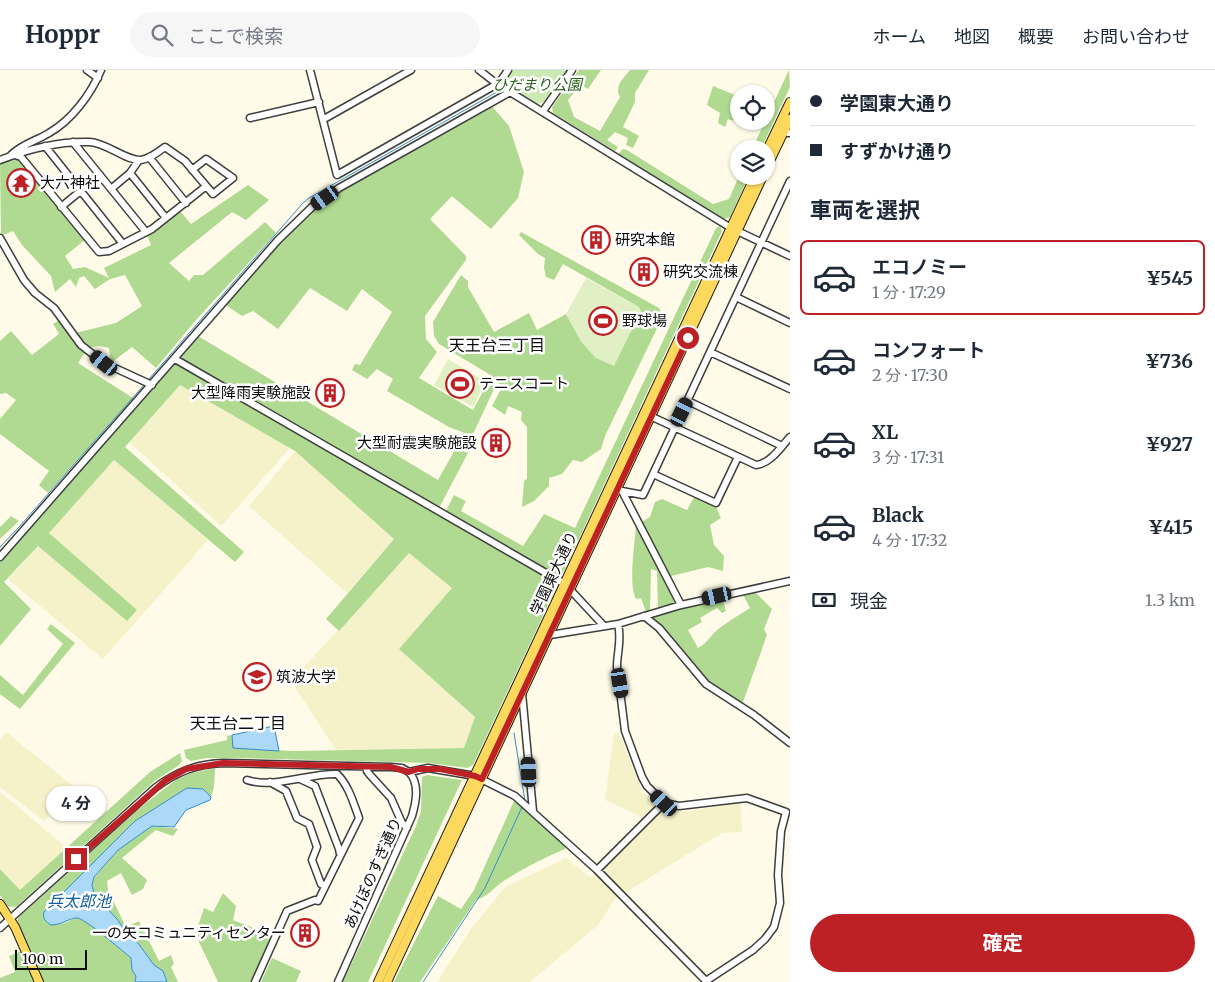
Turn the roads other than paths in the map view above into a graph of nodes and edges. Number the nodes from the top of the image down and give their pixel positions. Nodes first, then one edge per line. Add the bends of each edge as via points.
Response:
1 (87, 70) edge
2 (102, 70) edge
3 (310, 70) edge
4 (411, 70) edge
5 (480, 70) edge
6 (508, 70) edge
7 (572, 70) edge
8 (98, 78) junction
9 (497, 84) junction
10 (510, 92) junction
11 (319, 102) junction
12 (790, 102) edge
13 (543, 111) junction
14 (250, 118) dead end
15 (790, 118) edge
16 (324, 119) junction
17 (772, 140) edge
18 (73, 142) junction
19 (46, 146) junction
20 (775, 150) edge
21 (12, 155) junction
22 (149, 157) junction
23 (0, 160) edge
24 (139, 160) junction
25 (192, 170) junction
26 (130, 173) junction
27 (100, 175) junction
28 (790, 181) edge
29 (752, 185) edge
30 (758, 185) edge
31 (205, 187) junction
32 (111, 189) junction
33 (80, 191) junction
34 (186, 203) junction
35 (61, 207) junction
36 (166, 218) junction
37 (734, 230) junction
38 (146, 232) junction
39 (0, 238) edge
40 (761, 243) junction
41 (123, 244) junction
42 (790, 256) edge
43 (736, 298) junction
44 (790, 323) edge
45 (710, 352) junction
46 (175, 359) junction
47 (152, 385) junction
48 (790, 389) edge
49 (688, 401) junction
50 (647, 415) junction
51 (675, 428) junction
52 (790, 438) edge
53 (782, 446) junction
54 (738, 457) junction
55 (653, 474) junction
56 (620, 490) junction
57 (0, 557) edge
58 (790, 581) edge
59 (567, 586) junction
60 (681, 605) junction
61 (644, 616) junction
62 (618, 624) junction
63 (604, 626) junction
64 (550, 635) junction
65 (522, 692) junction
66 (790, 743) edge
67 (368, 771) dead end
68 (409, 772) junction
69 (478, 777) junction
70 (300, 778) junction
71 (247, 780) dead end
72 (270, 782) junction
73 (664, 803) junction
74 (533, 811) junction
75 (407, 828) junction
76 (340, 854) junction
77 (597, 870) junction
78 (325, 886) junction
79 (0, 904) edge
80 (10, 919) junction
81 (0, 928) edge
82 (39, 982) edge
83 (256, 982) edge
84 (338, 982) edge
85 (378, 982) edge
86 (387, 982) edge
87 (707, 982) edge

1 - 8 street
2 - 8 street
3 - 11 street
4 - 16 street
5 - 9 street
6 - 9 street
7 - 13 street
8 - 21 street via 82,102 61,124 18,148
9 - 10 street
9 - 16 street via 337,175
10 - 13 street
10 - 46 street via 339,188 312,207 278,240
11 - 14 street
11 - 16 street
12 - 17 main road
13 - 37 street
15 - 20 main road
18 - 19 street
18 - 24 street via 104,145
18 - 27 street
19 - 21 street
19 - 33 street
21 - 23 street
21 - 35 street via 20,156
22 - 24 street
22 - 25 street via 165,147
22 - 34 street
24 - 26 street
25 - 31 street
25 - 31 street via 206,159 233,178 213,194
26 - 32 street
26 - 36 street
27 - 32 street
27 - 33 street
28 - 40 street
29 - 37 main road, 学園東大通り
30 - 37 main road, 学園東大通り
31 - 34 street
32 - 38 street
33 - 35 street
33 - 41 street
34 - 36 street
35 - 41 street via 99,252 109,252
36 - 38 street
37 - 40 street
37 - 50 main road, 学園東大通り
38 - 41 street
39 - 47 street via 24,280 54,308 82,345 104,363
40 - 42 street
40 - 43 street
43 - 44 street
43 - 45 street
45 - 48 street
45 - 49 street
46 - 47 street
46 - 59 street
47 - 57 street
49 - 51 street
49 - 53 street
50 - 51 street
50 - 56 main road, 学園東大通り
50 - 59 main road, 学園東大通り
51 - 54 street
51 - 55 street
52 - 53 street
53 - 54 street via 760,465
54 - 55 street via 716,503
55 - 56 street via 643,495
56 - 59 main road, 学園東大通り
56 - 60 street
58 - 60 street
59 - 63 street
59 - 64 main road, 学園東大通り
59 - 69 main road, 学園東大通り
60 - 61 street
61 - 62 street
61 - 66 street via 659,628 706,684
62 - 63 street
62 - 73 street via 621,641 617,667 625,732 644,781
63 - 64 street
64 - 65 main road, 学園東大通り
65 - 69 main road, 学園東大通り
65 - 74 street
67 - 75 street via 391,798
68 - 69 street via 428,768
68 - 75 street, あけぼのすぎ通り via 416,787
68 - 80 street via 391,767 223,763 186,769 155,788
69 - 74 street via 515,796
69 - 85 main road, 学園東大通り
69 - 86 main road, 学園東大通り
70 - 72 street
70 - 76 street via 315,786
70 - 76 street via 337,774 348,787 359,818
71 - 72 street
72 - 78 street via 286,791 297,818 309,824 318,848 312,860 321,884
73 - 77 street
73 - 87 street via 680,806 747,798 786,812 781,831 778,875 780,903 774,926 753,950
74 - 77 street
75 - 84 street, あけぼのすぎ通り
76 - 78 street
77 - 87 street
78 - 83 street via 318,901 287,911
79 - 80 main road
80 - 81 street
80 - 82 main road

